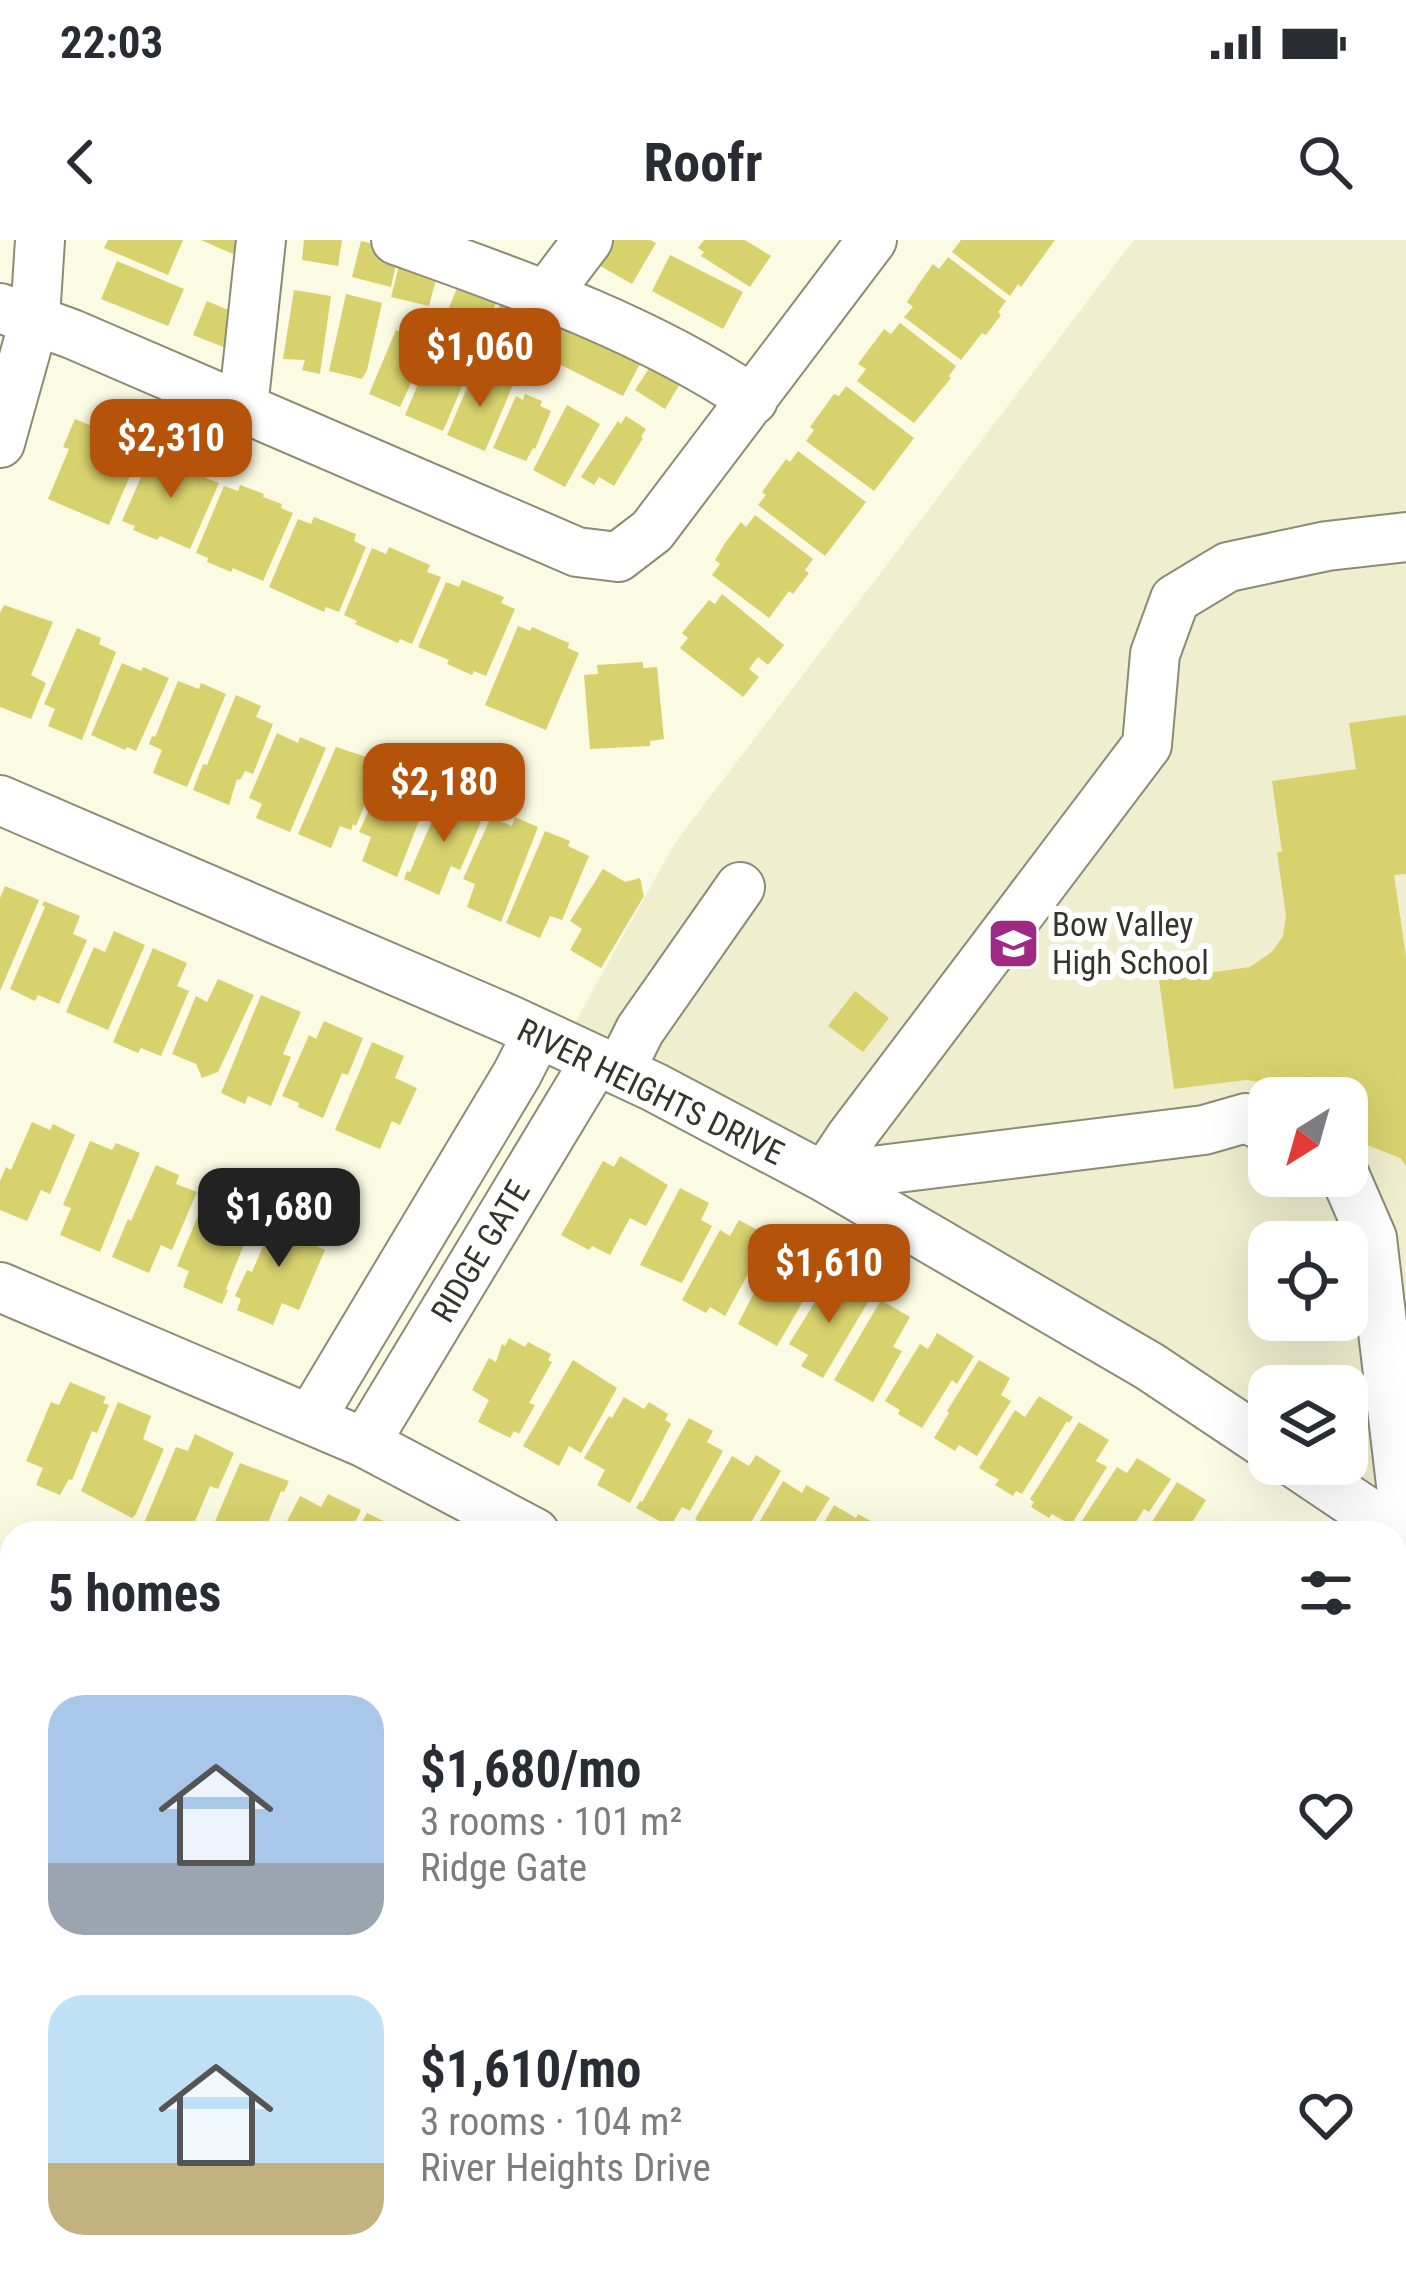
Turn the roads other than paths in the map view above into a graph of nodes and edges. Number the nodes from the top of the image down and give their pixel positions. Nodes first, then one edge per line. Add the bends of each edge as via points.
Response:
1 (40, 240) edge
2 (261, 240) edge
3 (396, 240) edge
4 (588, 240) edge
5 (872, 240) edge
6 (547, 294) junction
7 (18, 313) edge
8 (753, 400) junction
9 (243, 408) junction
10 (0, 443) edge
11 (1406, 537) edge
12 (0, 800) edge
13 (740, 887) dead end
14 (538, 1033) junction
15 (608, 1065) junction
16 (1248, 1119) edge
17 (824, 1178) junction
18 (1354, 1197) edge
19 (0, 1287) edge
20 (311, 1418) junction
21 (1248, 1432) edge
22 (365, 1443) junction
23 (1327, 1485) edge
24 (512, 1521) edge
25 (1381, 1521) edge
26 (1405, 1521) edge

1 - 7 street
2 - 9 street
3 - 6 street
4 - 6 street
5 - 8 street
6 - 8 street via 701,365
7 - 9 street
7 - 10 street
8 - 9 street via 652,531 618,556 577,552
11 - 17 street via 1228,567 1175,599 1155,654 1147,746
12 - 14 street, RIVER HEIGHTS DRIVE
13 - 15 street, RIDGE GATE
14 - 15 street, RIVER HEIGHTS DRIVE
14 - 20 street, RIDGE GATE
15 - 17 street, RIVER HEIGHTS DRIVE
15 - 22 street, RIDGE GATE
16 - 17 street
17 - 21 street, RIVER HEIGHTS DRIVE
18 - 26 street via 1372,1238
19 - 20 street
20 - 22 street
22 - 24 street
23 - 25 street

